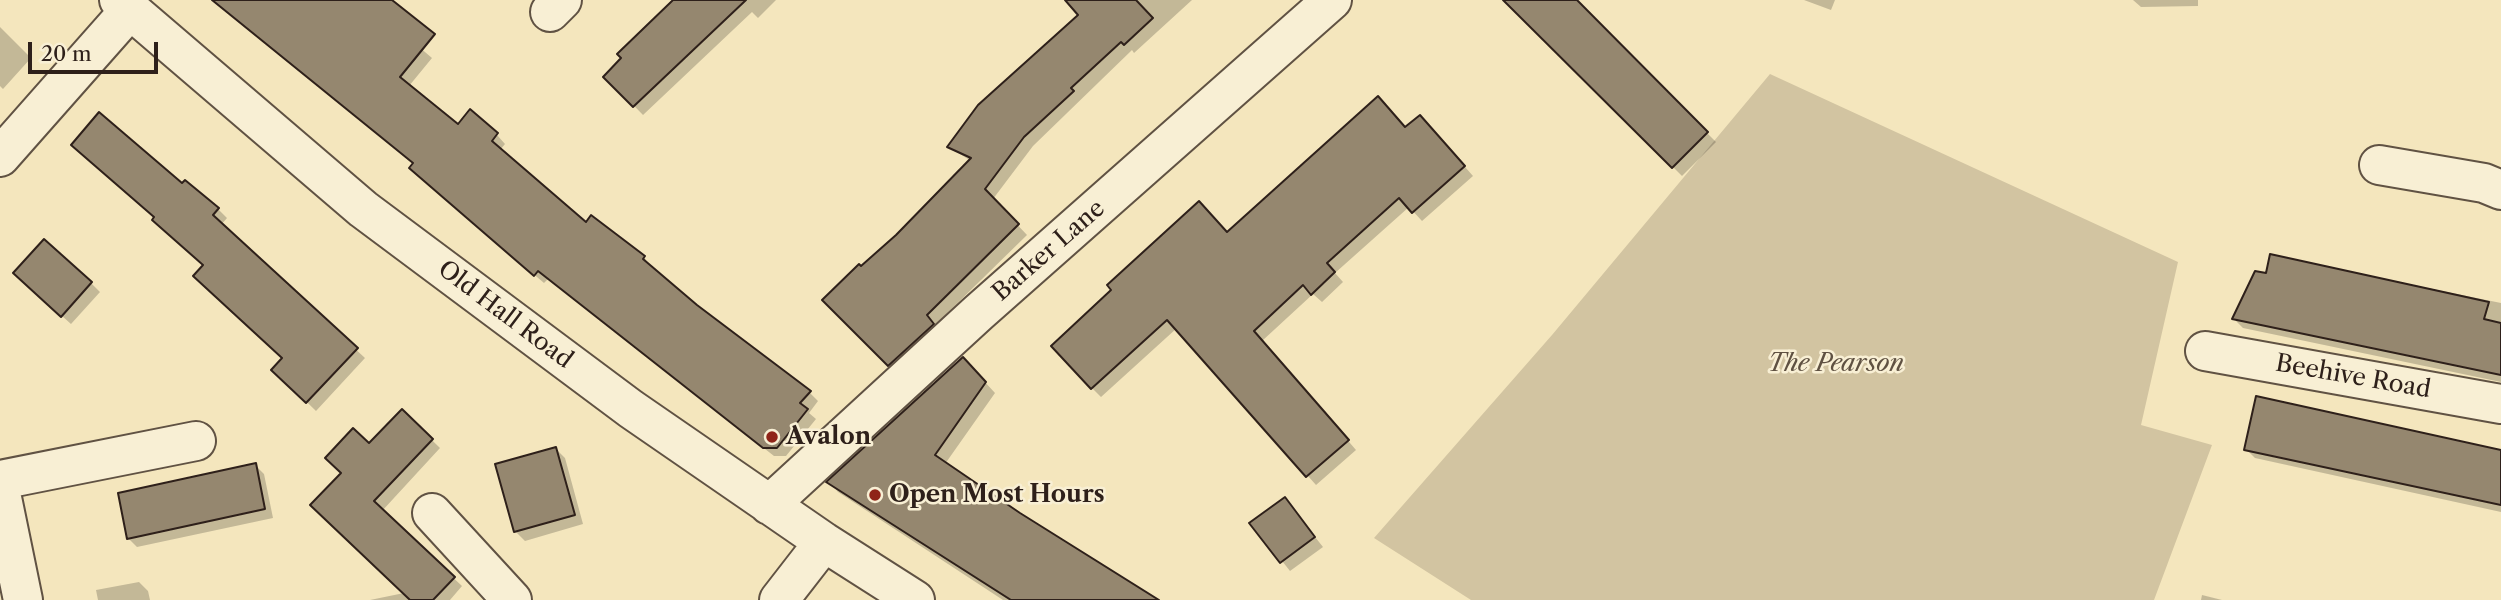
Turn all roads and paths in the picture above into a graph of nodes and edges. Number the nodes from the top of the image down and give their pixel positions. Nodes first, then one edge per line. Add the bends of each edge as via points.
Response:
1 (1332, 0) edge
2 (124, 5) edge
3 (0, 157) edge
4 (2379, 165) dead end
5 (2501, 190) edge
6 (2204, 351) dead end
7 (2501, 404) edge
8 (196, 440) dead end
9 (0, 480) edge
10 (0, 488) edge
11 (769, 505) junction
12 (432, 513) dead end
13 (824, 542) junction
14 (23, 600) edge
15 (512, 600) edge
16 (779, 600) edge
17 (915, 600) edge

1 - 11 street, Barker Lane
2 - 3 street
2 - 11 street, Old Hall Road via 363,209 631,409
4 - 5 street
6 - 7 street, Beehive Road
8 - 9 street
10 - 14 street
11 - 13 street, Old Hall Road
12 - 15 street
13 - 16 street
13 - 17 street, Old Hall Road

